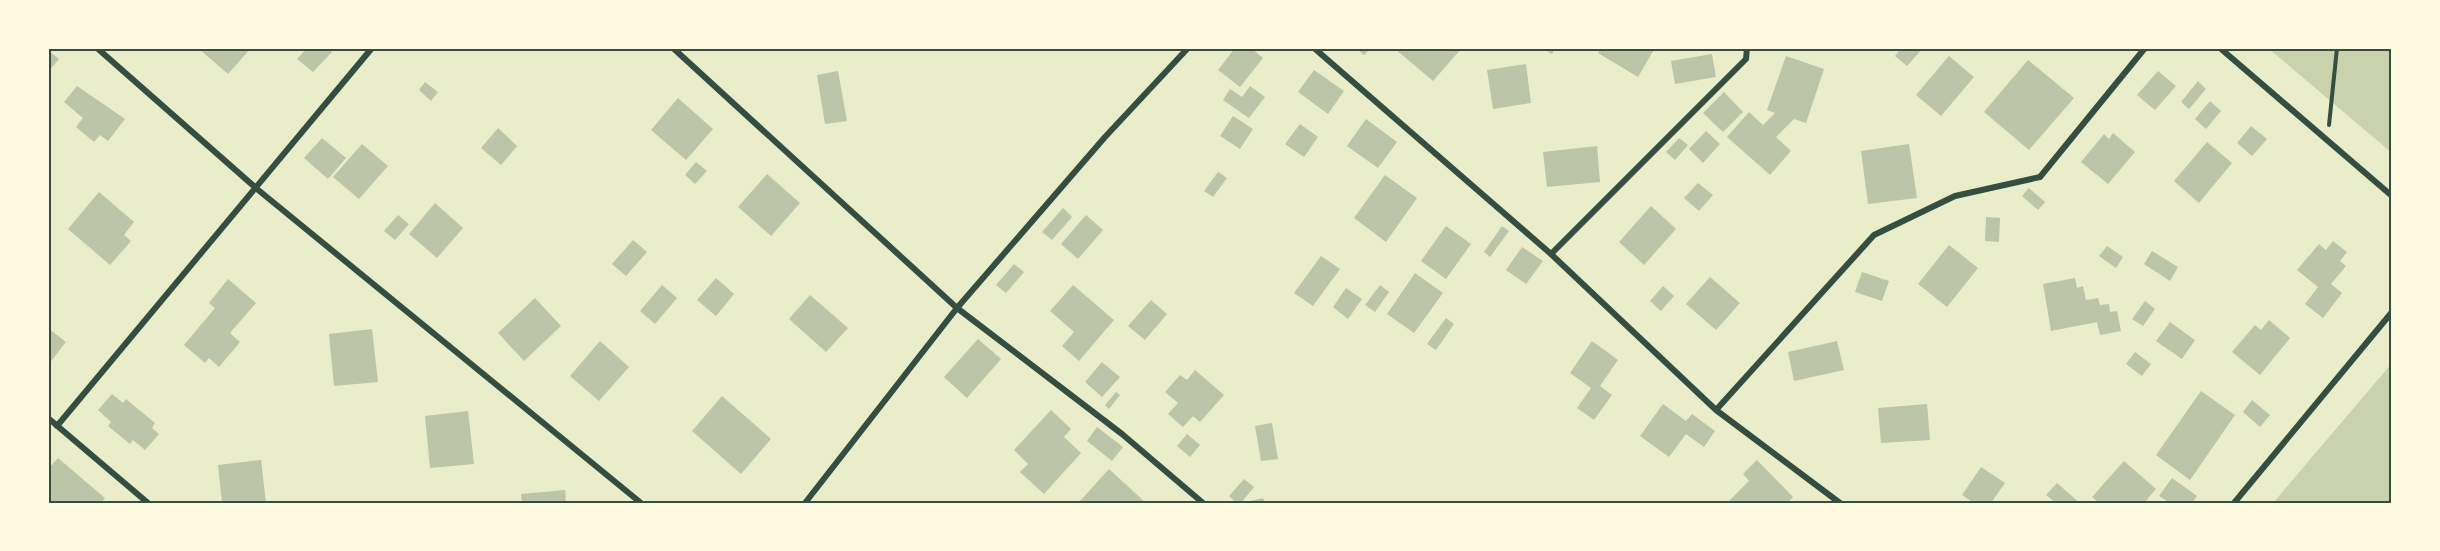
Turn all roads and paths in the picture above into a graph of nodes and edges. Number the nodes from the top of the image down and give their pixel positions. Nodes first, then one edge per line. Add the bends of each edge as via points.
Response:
1 (97, 48) edge
2 (372, 48) edge
3 (673, 48) edge
4 (1188, 48) edge
5 (1314, 48) edge
6 (1747, 48) edge
7 (2145, 48) edge
8 (2220, 48) edge
9 (2337, 48) edge
10 (2328, 141) junction
11 (257, 189) junction
12 (2392, 196) edge
13 (1551, 254) junction
14 (957, 308) junction
15 (2392, 312) edge
16 (1716, 410) junction
17 (48, 418) edge
18 (57, 426) junction
19 (148, 503) edge
20 (641, 503) edge
21 (805, 503) edge
22 (1203, 503) edge
23 (1840, 503) edge
24 (2234, 503) edge

1 - 11 street
2 - 11 street
3 - 14 street
4 - 14 street
5 - 13 street
6 - 13 street via 1746,59
7 - 16 street via 2040,177 1955,196 1874,235
8 - 10 street
9 - 10 path
10 - 12 street
11 - 18 street
11 - 20 street
13 - 16 street
14 - 21 street
14 - 22 street via 1122,434
15 - 24 street
16 - 23 street
17 - 18 street
18 - 19 street

